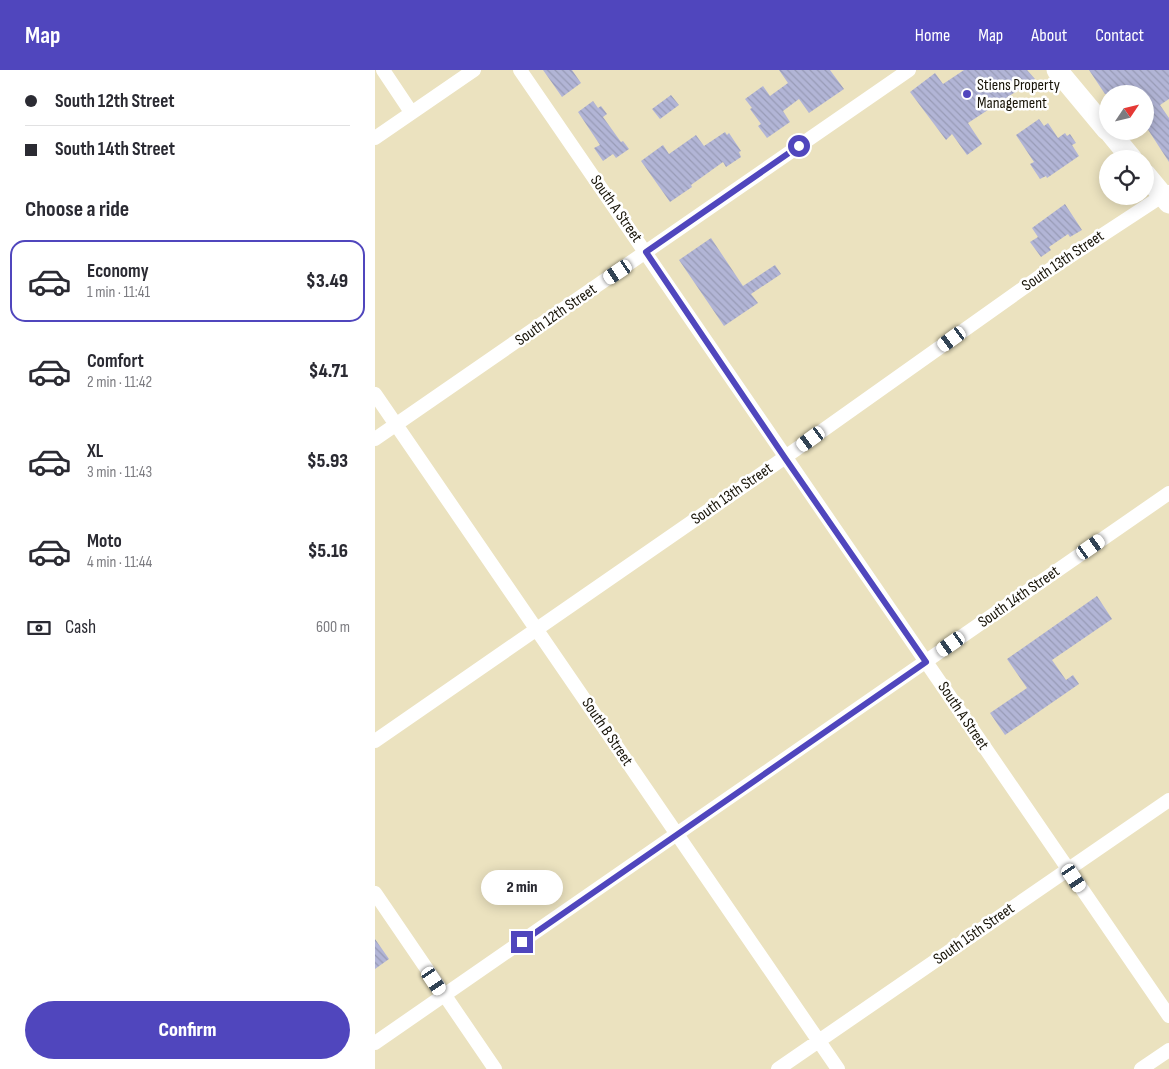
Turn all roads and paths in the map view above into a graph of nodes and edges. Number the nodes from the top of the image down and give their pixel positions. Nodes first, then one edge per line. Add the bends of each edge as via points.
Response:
1 (383, 70) edge
2 (474, 70) edge
3 (520, 70) edge
4 (909, 70) edge
5 (1057, 70) edge
6 (411, 112) junction
7 (1099, 120) edge
8 (375, 138) edge
9 (1116, 140) edge
10 (1124, 150) edge
11 (1154, 183) edge
12 (1167, 196) edge
13 (646, 252) junction
14 (375, 394) edge
15 (396, 425) junction
16 (375, 439) edge
17 (785, 458) junction
18 (1169, 492) edge
19 (537, 629) junction
20 (926, 662) junction
21 (375, 740) edge
22 (1169, 800) edge
23 (676, 834) junction
24 (1068, 869) junction
25 (375, 893) edge
26 (444, 995) junction
27 (1169, 1016) edge
28 (819, 1041) junction
29 (375, 1043) edge
30 (1169, 1050) edge
31 (495, 1069) edge
32 (778, 1069) edge
33 (838, 1069) edge
34 (1141, 1069) edge

1 - 6 street
2 - 6 street
3 - 13 street, South A Street
4 - 13 street, South 12th Street
5 - 7 main road
6 - 8 street
9 - 10 main road
11 - 12 main road
12 - 17 street, South 13th Street via 1046,272
13 - 15 street, South 12th Street
13 - 17 street, South A Street
14 - 15 street, South B Street
15 - 16 street, South 12th Street
15 - 19 street, South B Street
17 - 19 street, South 13th Street
17 - 20 street, South A Street
18 - 20 street, South 14th Street
19 - 21 street, South 13th Street
19 - 23 street, South B Street
20 - 23 street, South 14th Street
20 - 24 street, South A Street
22 - 24 street, South 15th Street
23 - 26 street, South 14th Street
23 - 28 street, South B Street
24 - 27 street, South A Street
24 - 28 street, South 15th Street
25 - 26 street
26 - 29 street, South 14th Street
26 - 31 street
28 - 32 street, South 15th Street
28 - 33 street, South B Street
30 - 34 street

